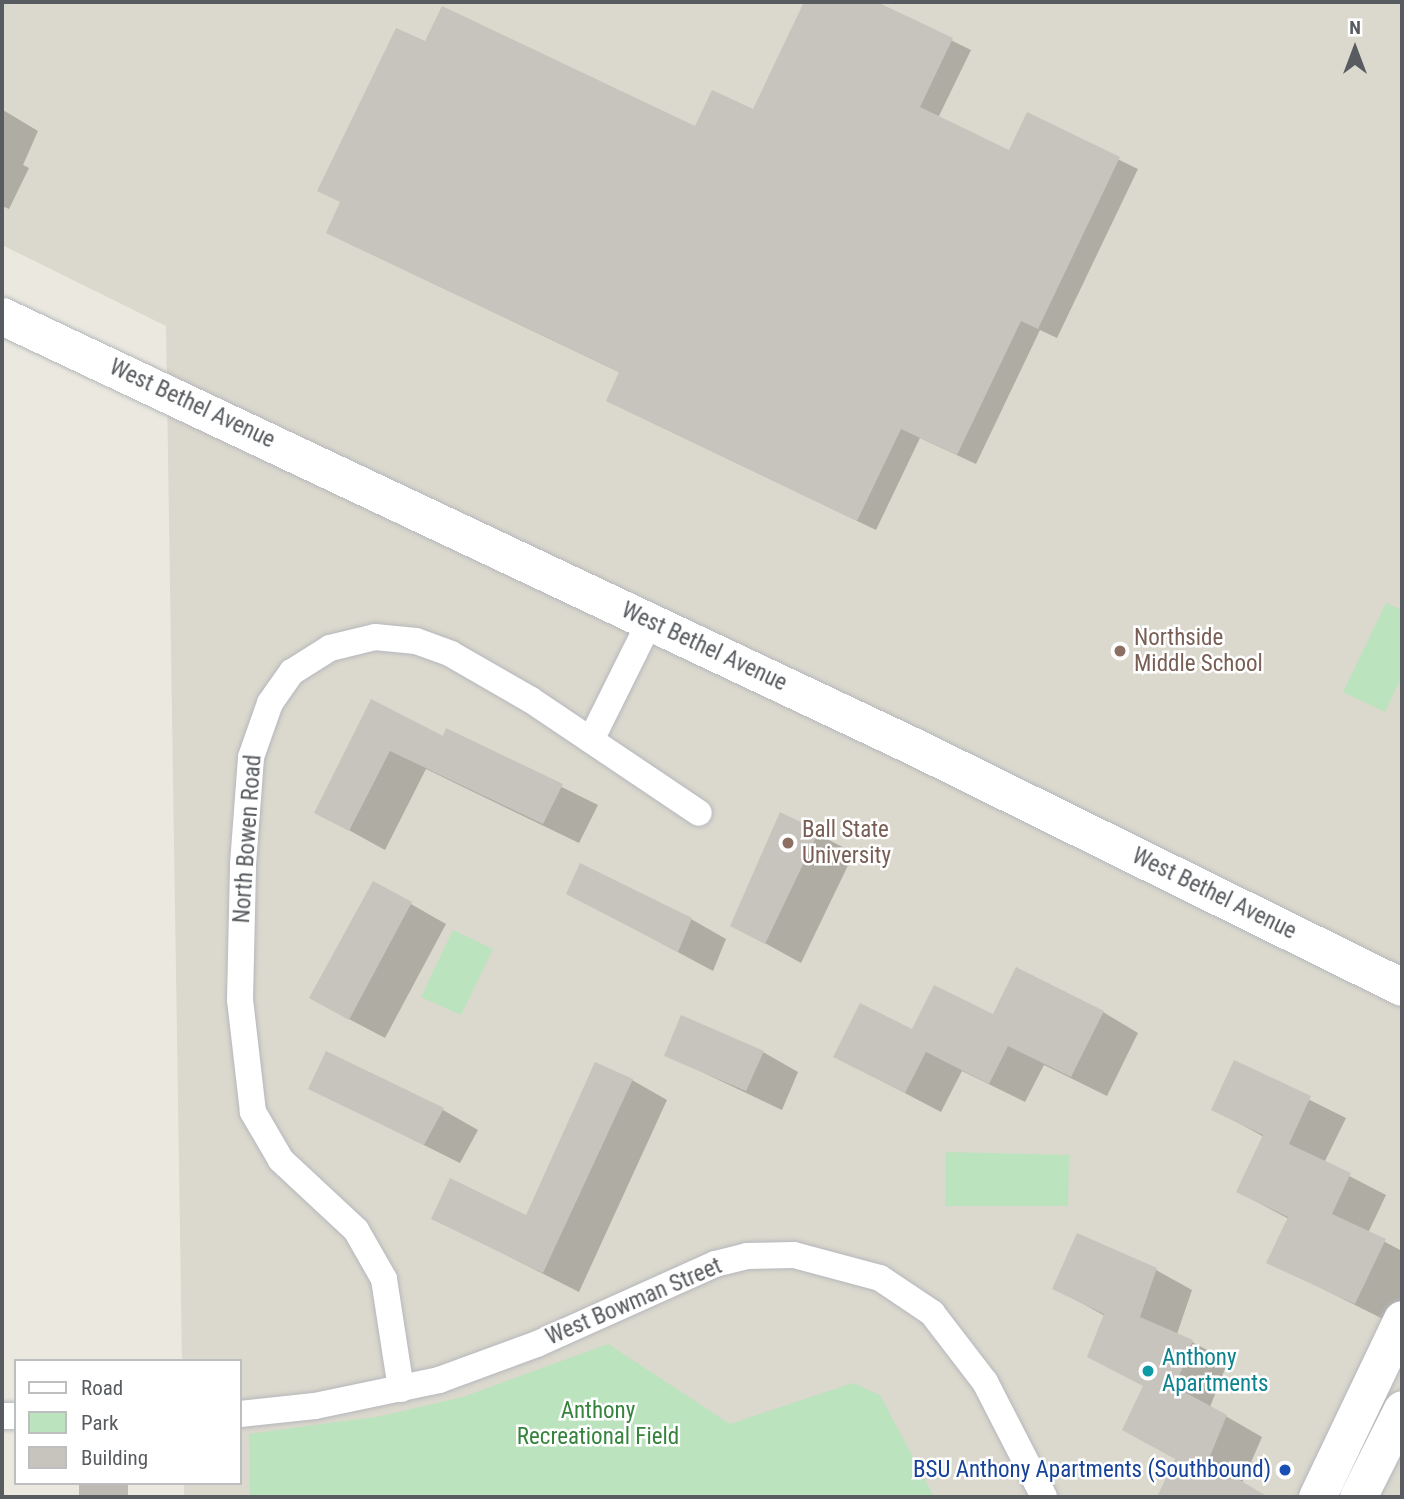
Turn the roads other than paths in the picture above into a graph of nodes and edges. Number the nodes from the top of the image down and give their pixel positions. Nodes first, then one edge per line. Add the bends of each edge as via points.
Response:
1 (2, 316) edge
2 (650, 621) junction
3 (591, 740) junction
4 (699, 813) dead end
5 (1402, 987) edge
6 (1402, 1319) edge
7 (401, 1389) junction
8 (1402, 1409) edge
9 (242, 1413) edge
10 (1044, 1497) edge
11 (1317, 1497) edge
12 (1358, 1497) edge

1 - 2 main road, West Bethel Avenue
2 - 3 street
2 - 5 main road, West Bethel Avenue
3 - 4 street, North Bowen Road
3 - 7 street, North Bowen Road via 451,654 416,641 375,637 330,648 292,673 270,703 256,738 243,864 240,1000 253,1112 281,1160 356,1230 384,1279
6 - 11 main road
7 - 9 street, West Bowman Street via 302,1408
7 - 10 street, West Bowman Street via 537,1344 715,1264 771,1254 817,1258 880,1278 932,1313 980,1374
8 - 12 main road

